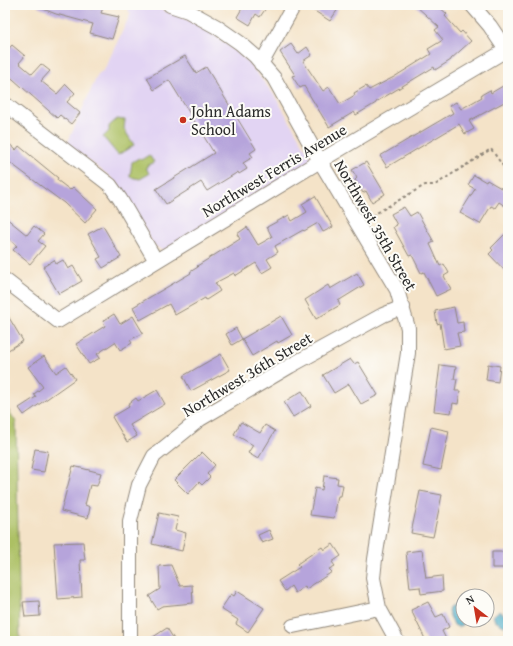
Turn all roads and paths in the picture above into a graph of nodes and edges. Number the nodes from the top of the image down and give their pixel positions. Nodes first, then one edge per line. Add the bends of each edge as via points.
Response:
1 (170, 5) edge
2 (294, 5) edge
3 (472, 5) edge
4 (507, 50) edge
5 (261, 64) junction
6 (5, 104) edge
7 (320, 161) junction
8 (508, 173) edge
9 (360, 227) junction
10 (156, 261) junction
11 (5, 280) edge
12 (403, 307) junction
13 (379, 608) junction
14 (293, 626) dead end
15 (130, 641) edge
16 (397, 641) edge

1 - 5 street, Northwest 35th Street via 188,11 217,27 240,43
2 - 5 street
3 - 4 street
4 - 7 street, Northwest Ferris Avenue
5 - 7 street, Northwest 35th Street via 274,78
6 - 10 street via 110,185
7 - 9 street, Northwest 35th Street
7 - 10 street, Northwest Ferris Avenue
8 - 9 path via 491,149 435,185 425,185 373,215
9 - 12 street, Northwest 35th Street via 397,290
10 - 11 street, Northwest Ferris Avenue via 58,320
12 - 13 street, Northwest 35th Street via 408,328 408,353 375,559 373,578
12 - 15 street, Northwest 36th Street via 383,315 290,366 200,420 154,456 139,485 130,521
13 - 14 street
13 - 16 street, Northwest 35th Street

